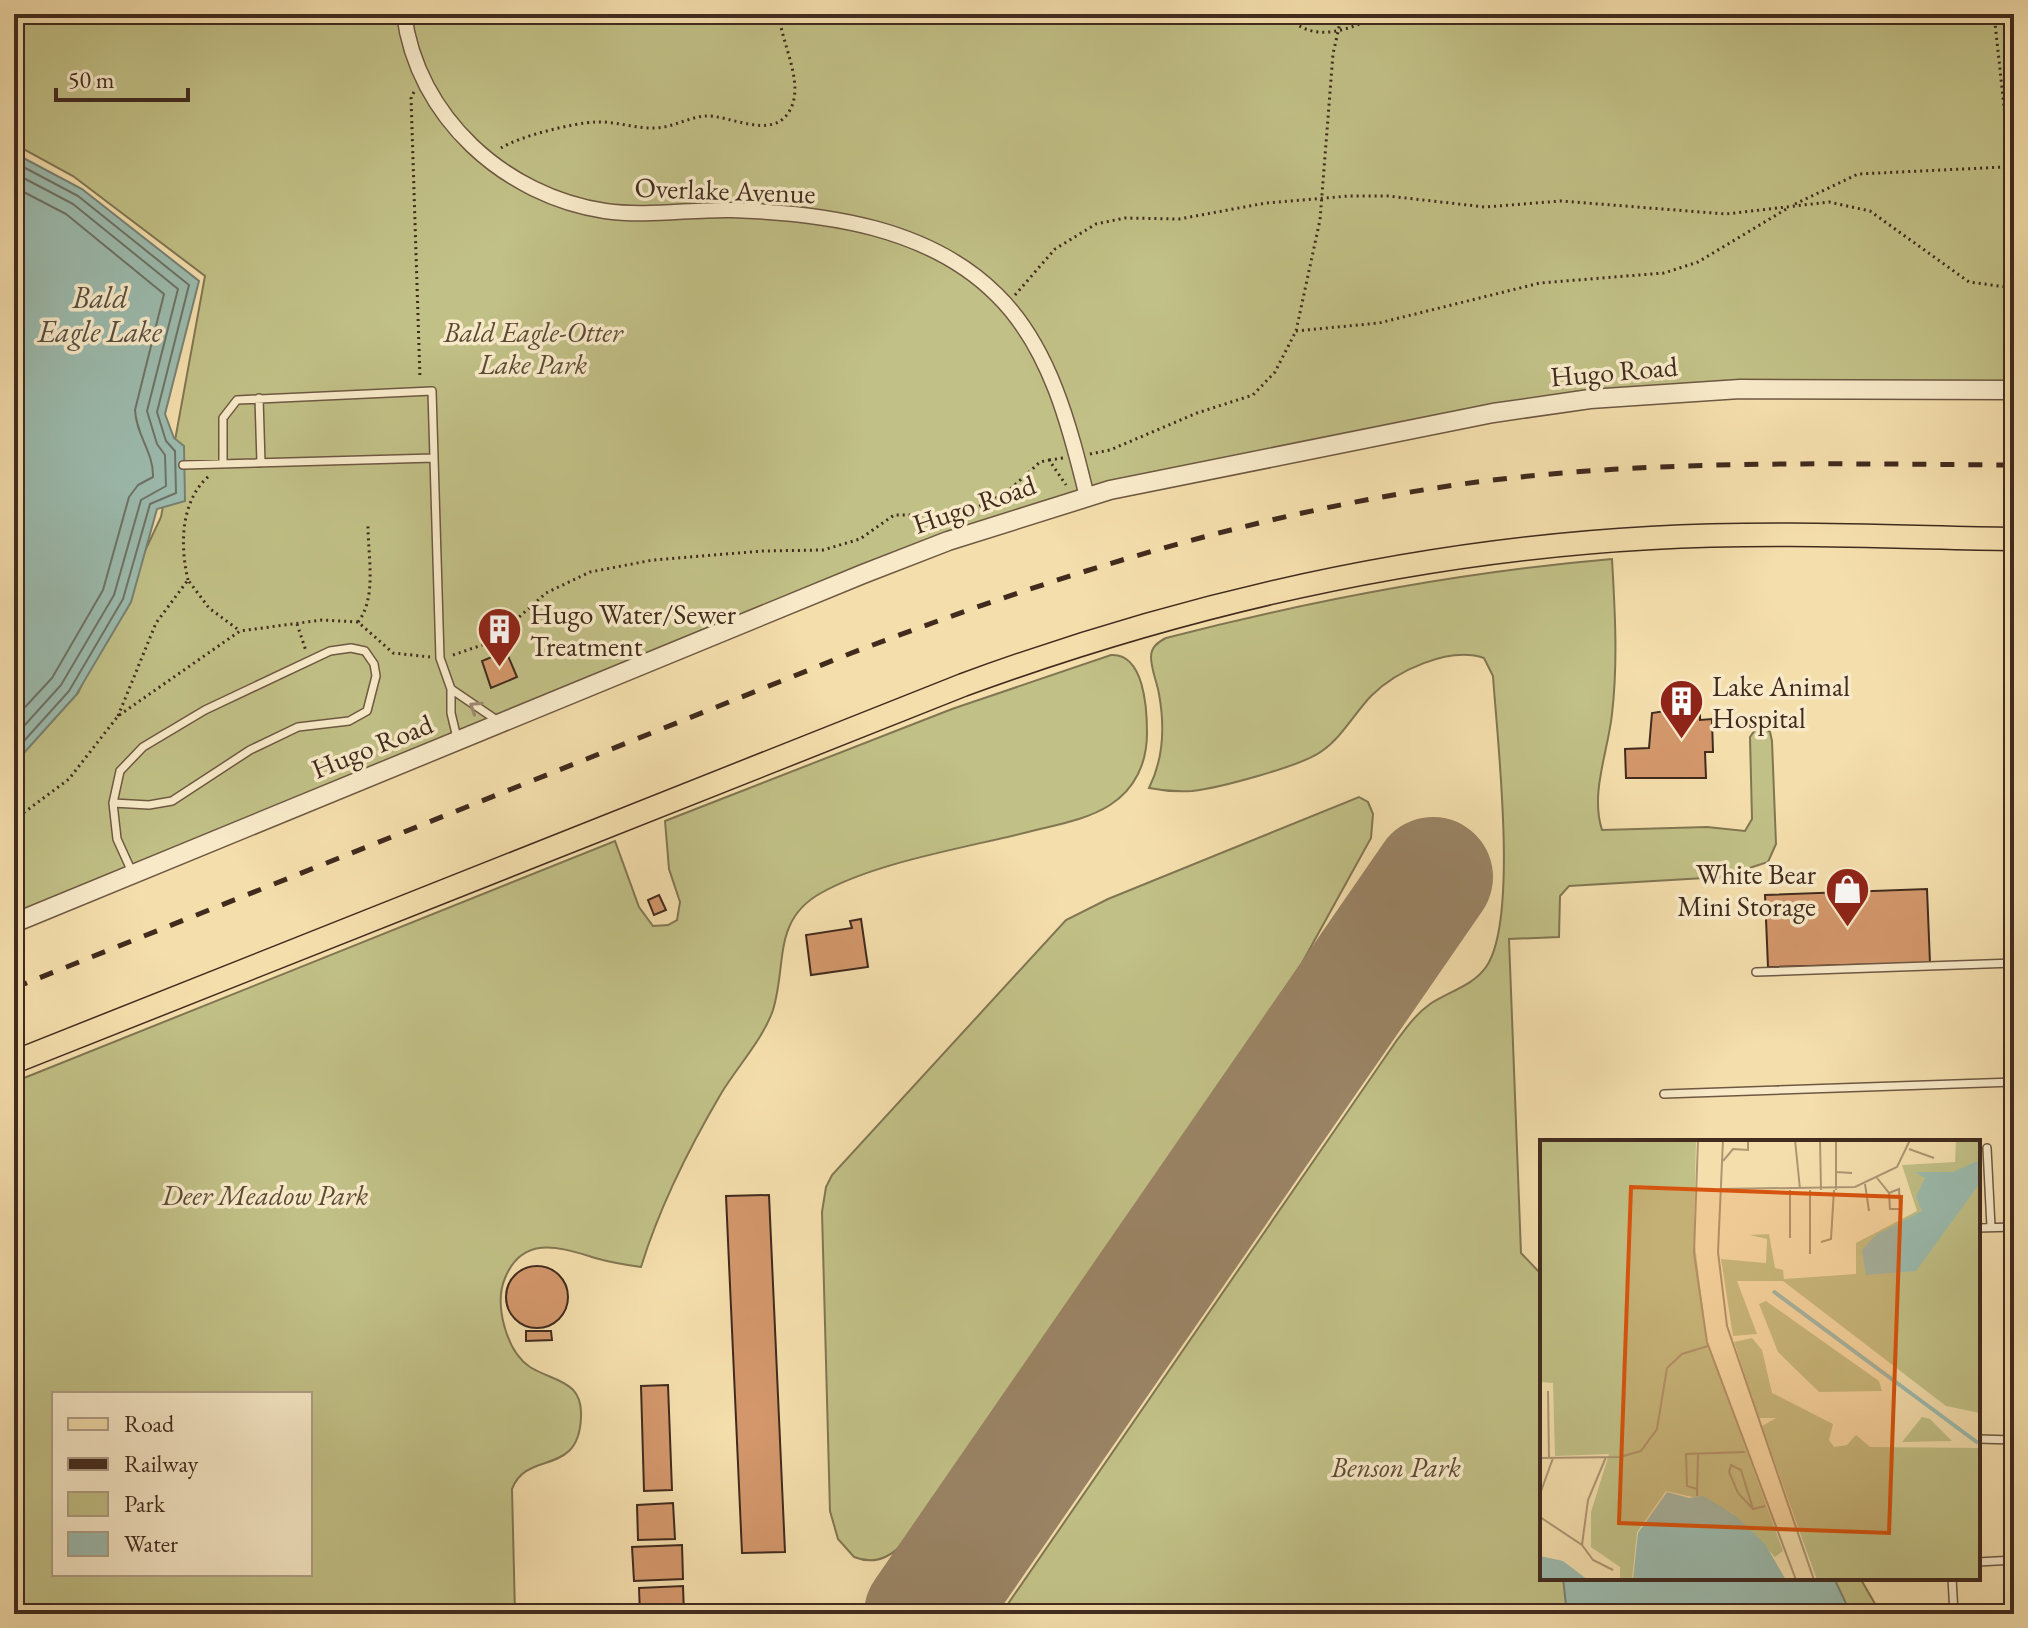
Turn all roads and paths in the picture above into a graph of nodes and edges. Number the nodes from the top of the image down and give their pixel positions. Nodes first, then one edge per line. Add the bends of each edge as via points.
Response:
1 (404, 14) edge
2 (779, 14) edge
3 (1027, 14) edge
4 (1118, 14) edge
5 (1286, 14) edge
6 (1342, 14) edge
7 (1383, 14) edge
8 (1994, 14) edge
9 (1336, 32) junction
10 (423, 77) junction
11 (485, 158) junction
12 (2012, 172) edge
13 (1323, 197) junction
14 (2014, 199) edge
15 (1790, 206) junction
16 (2013, 289) edge
17 (1006, 305) junction
18 (1296, 331) junction
19 (2014, 390) edge
20 (420, 391) junction
21 (259, 398) junction
22 (1076, 457) junction
23 (434, 458) junction
24 (1049, 460) junction
25 (261, 463) junction
26 (223, 464) junction
27 (183, 465) dead end
28 (1087, 497) junction
29 (368, 526) dead end
30 (2014, 539) edge
31 (188, 580) junction
32 (358, 622) junction
33 (297, 624) junction
34 (240, 631) junction
35 (310, 658) junction
36 (440, 658) junction
37 (451, 689) junction
38 (118, 716) junction
39 (501, 723) junction
40 (458, 741) junction
41 (113, 803) junction
42 (14, 820) edge
43 (133, 874) junction
44 (14, 923) edge
45 (2014, 963) edge
46 (1756, 972) dead end
47 (14, 1062) edge
48 (2014, 1082) edge
49 (1664, 1094) dead end
50 (1987, 1148) dead end
51 (1991, 1227) junction
52 (2014, 1227) edge
53 (1980, 1228) edge
54 (1980, 1439) edge
55 (2014, 1440) edge
56 (2014, 1560) edge
57 (1980, 1562) edge
58 (1952, 1580) edge
59 (1954, 1614) edge

1 - 10 street, Overlake Avenue
2 - 11 path via 793,80 793,102 779,121 739,124 701,117 671,127 637,129 598,121 508,144
3 - 4 path via 1075,20
5 - 9 path via 1309,32
6 - 9 path
7 - 9 path
8 - 12 path
9 - 13 path
10 - 11 street, Overlake Avenue via 443,113
10 - 20 path via 411,97
11 - 17 street, Overlake Avenue via 540,193 607,211 732,210 802,215 881,230 944,256 972,273
12 - 14 path
12 - 15 path via 2005,167 1858,174
13 - 15 path via 1388,196 1485,207 1561,201 1726,214
13 - 17 path via 1179,219 1125,218 1096,224 1055,249
13 - 18 path
15 - 16 path via 1829,202 1870,211 1969,282
15 - 18 path via 1698,262 1664,273 1540,283 1379,323
17 - 22 street, Overlake Avenue via 1035,343
18 - 22 path via 1275,372 1253,395 1110,450
19 - 28 street, Hugo Road via 1740,389 1590,399 1329,444
20 - 21 lane
20 - 23 lane via 432,391
21 - 25 lane
21 - 26 lane via 237,400 223,418
22 - 24 path
22 - 28 street, Overlake Avenue
23 - 25 lane
23 - 36 lane
24 - 28 path via 1069,488
24 - 36 path via 978,507 952,515 894,515 860,539 832,548 653,560 590,572 546,593 491,642
25 - 26 lane
26 - 27 lane
26 - 31 path via 200,484 184,524 182,554
28 - 39 street, Hugo Road via 948,541
29 - 32 path via 368,597
30 - 47 main road via 1741,536 1605,541 1386,569 1211,606 1096,639 938,695
31 - 34 path via 209,608
31 - 38 path via 156,623
32 - 33 path
32 - 36 path via 393,653
33 - 34 path
33 - 35 path
34 - 38 path
35 - 41 lane via 143,747 120,771
35 - 41 lane via 351,648 365,651 376,676 367,711 349,721 298,727 250,750 172,801
36 - 37 lane
39 -> 37 lane
37 - 40 lane
38 - 42 path via 69,779
39 - 40 street, Hugo Road
40 - 43 street, Hugo Road
41 - 43 lane via 117,839
43 - 44 street, Hugo Road
45 - 46 lane
48 - 49 lane
50 - 51 lane
51 - 52 lane
51 - 53 lane
54 - 55 lane
56 - 57 lane
58 - 59 lane

